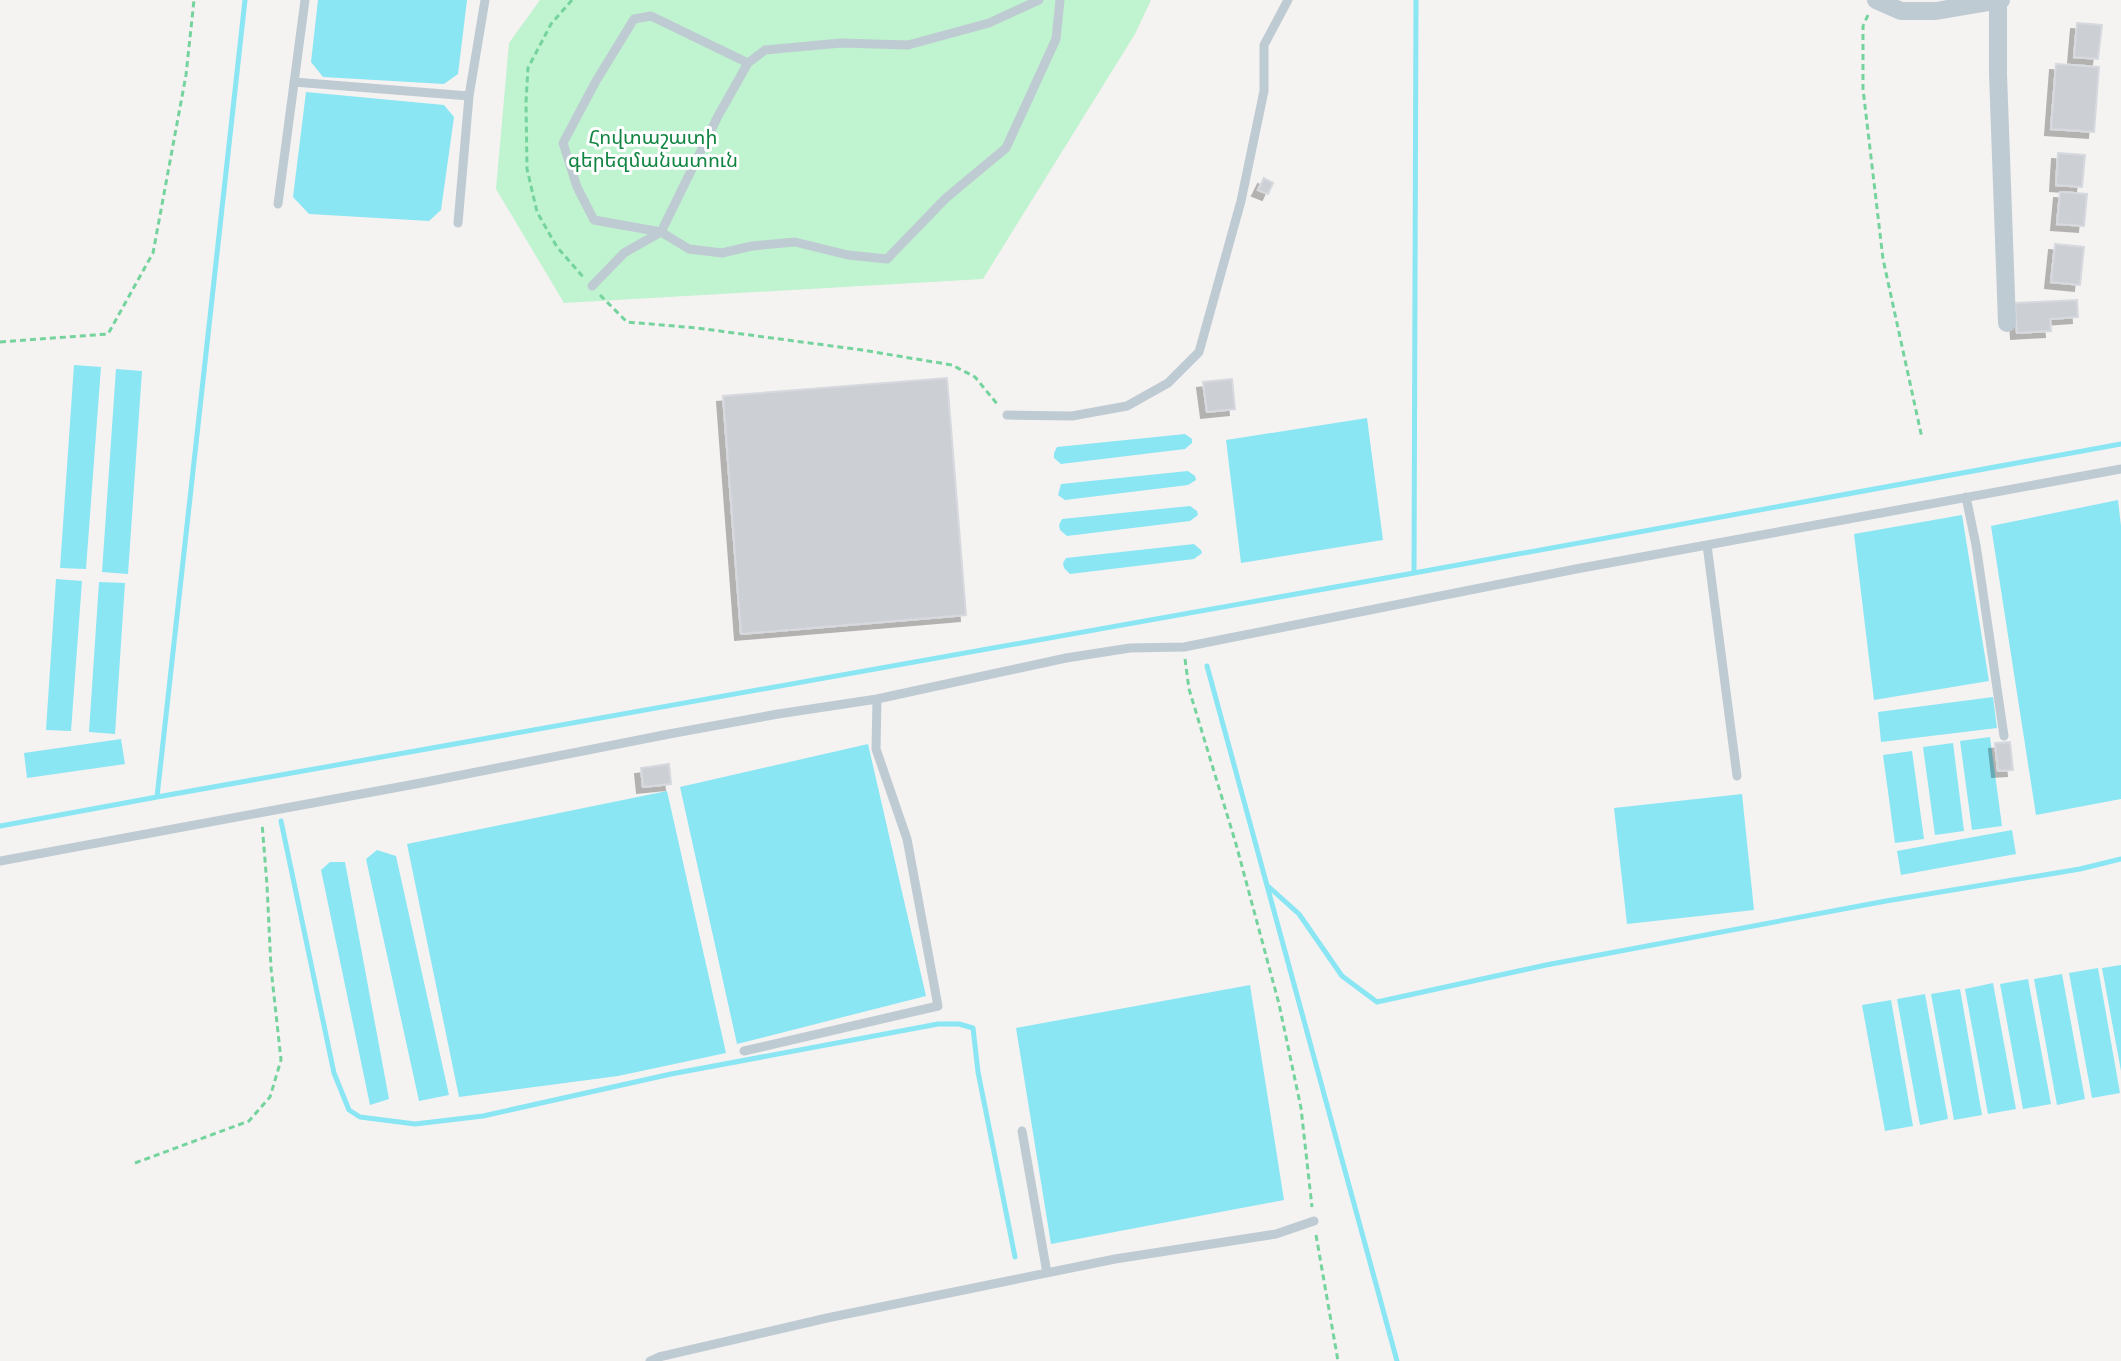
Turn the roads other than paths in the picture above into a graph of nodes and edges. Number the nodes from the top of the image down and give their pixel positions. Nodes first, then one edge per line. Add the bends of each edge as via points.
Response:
1 (305, 0) edge
2 (485, 0) edge
3 (1039, 0) edge
4 (1060, 0) edge
5 (1288, 0) edge
6 (2000, 1) edge
7 (1872, 6) edge
8 (748, 63) junction
9 (294, 82) junction
10 (469, 96) junction
11 (278, 204) dead end
12 (458, 223) dead end
13 (661, 232) junction
14 (592, 286) dead end
15 (2007, 323) dead end
16 (1007, 415) dead end
17 (2121, 469) edge
18 (1966, 497) junction
19 (1707, 545) junction
20 (877, 699) junction
21 (2004, 736) dead end
22 (1737, 776) dead end
23 (0, 861) edge
24 (744, 1051) dead end
25 (1022, 1131) dead end
26 (1314, 1221) road end
27 (1047, 1273) junction
28 (650, 1361) edge

1 - 9 lane
2 - 10 lane
3 - 8 lane via 989,23 908,45 841,43 765,50
4 - 13 lane via 1056,39 1006,148 946,198 887,259 795,242 722,253 689,249
5 - 16 lane via 1264,45 1264,91 1241,201 1199,352 1168,383 1127,406 1072,416
6 - 7 street via 1936,11
6 - 15 street
8 - 13 lane
8 - 13 lane via 651,16 634,19 563,143 594,220
9 - 10 lane
9 - 11 lane
10 - 12 lane
13 - 14 lane via 624,253
17 - 18 lane
18 - 19 lane
18 - 21 lane
19 - 20 lane via 1184,647 1130,648 1066,658
19 - 22 lane
20 - 23 lane
20 - 24 lane via 876,749 907,839 938,1006
25 - 27 lane
26 - 27 lane via 1276,1234
27 - 28 lane

